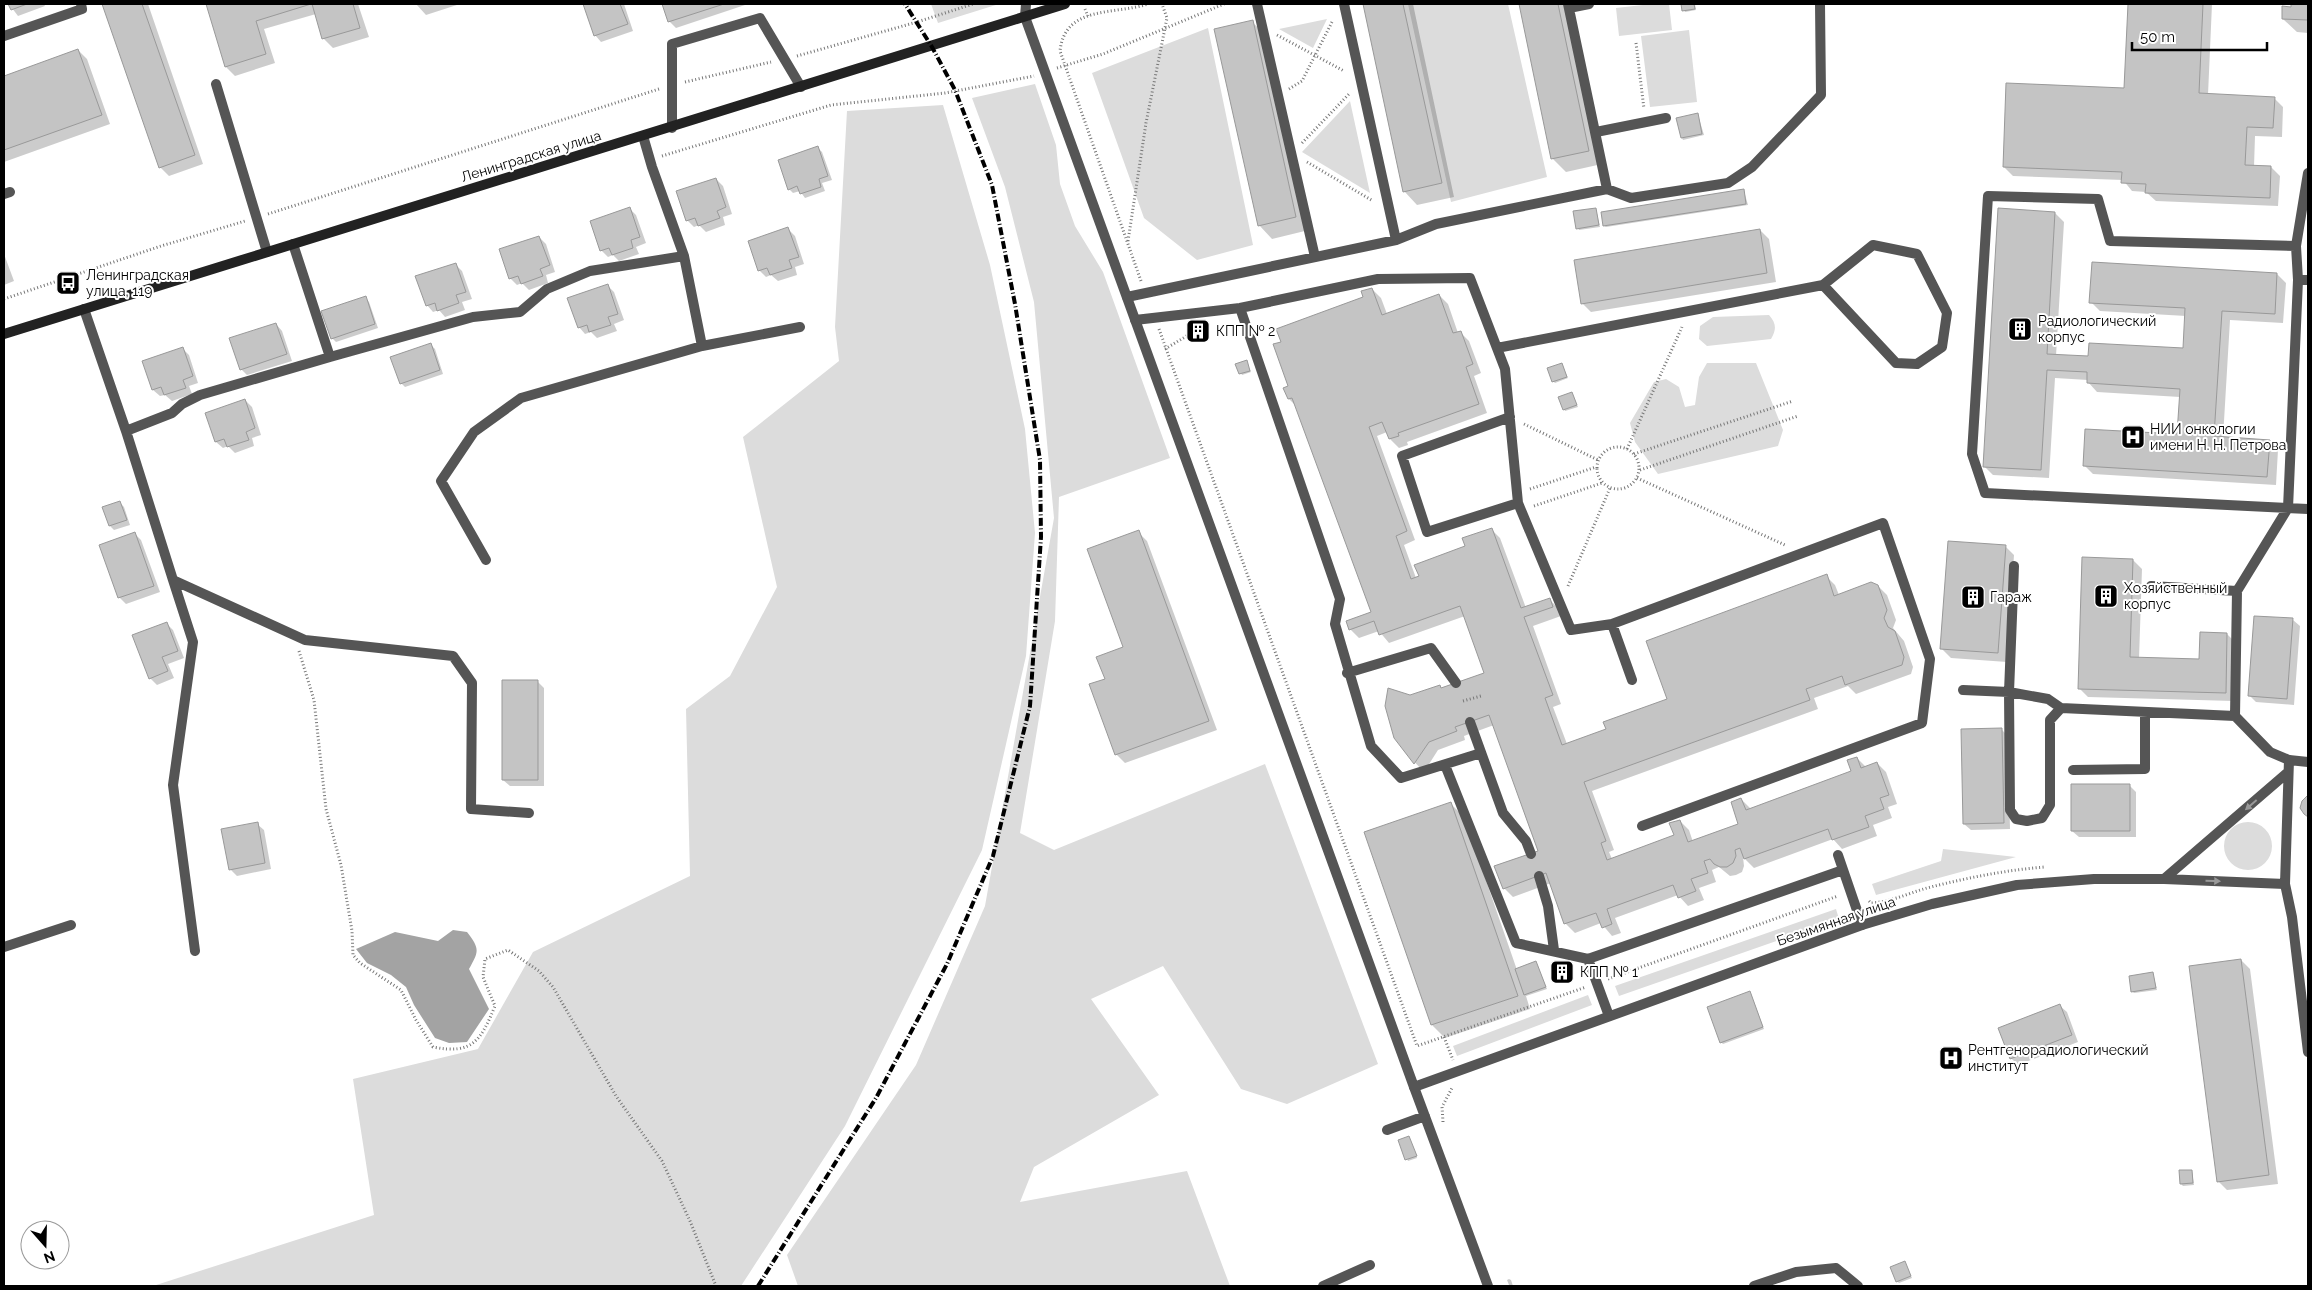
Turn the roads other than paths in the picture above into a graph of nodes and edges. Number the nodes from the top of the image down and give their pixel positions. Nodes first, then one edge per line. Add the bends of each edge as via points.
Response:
1 (80, 4) edge
2 (1026, 4) edge
3 (1066, 4) edge
4 (1257, 4) edge
5 (1344, 4) edge
6 (1589, 4) edge
7 (1820, 4) edge
8 (1569, 6) edge
9 (1025, 17) junction
10 (4, 36) edge
11 (216, 84) dead end
12 (802, 87) junction
13 (1666, 118) dead end
14 (672, 128) junction
15 (1596, 132) junction
16 (643, 136) junction
17 (2308, 173) edge
18 (1607, 189) junction
19 (1396, 240) junction
20 (293, 244) junction
21 (2296, 246) junction
22 (267, 252) junction
23 (684, 256) junction
24 (1316, 257) junction
25 (2303, 280) edge
26 (1823, 285) junction
27 (1127, 297) junction
28 (1240, 308) junction
29 (84, 310) junction
30 (1135, 320) junction
31 (800, 327) dead end
32 (4, 334) edge
33 (702, 346) junction
34 (1497, 348) junction
35 (330, 357) junction
36 (1510, 417) junction
37 (126, 431) junction
38 (1519, 502) junction
39 (2288, 508) junction
40 (2308, 509) edge
41 (486, 560) dead end
42 (2014, 566) dead end
43 (173, 580) junction
44 (2151, 586) dead end
45 (2237, 591) junction
46 (1612, 624) junction
47 (1348, 672) junction
48 (1632, 680) dead end
49 (1456, 683) dead end
50 (1963, 690) dead end
51 (2009, 692) junction
52 (2061, 708) junction
53 (2145, 712) junction
54 (2235, 716) junction
55 (1470, 722) dead end
56 (1481, 753) junction
57 (2289, 760) junction
58 (2308, 762) edge
59 (1445, 765) junction
60 (2074, 770) dead end
61 (2287, 773) junction
62 (528, 813) dead end
63 (1642, 826) dead end
64 (1530, 854) dead end
65 (1838, 855) dead end
66 (1843, 870) junction
67 (1539, 876) dead end
68 (2164, 879) junction
69 (2285, 884) junction
70 (71, 925) dead end
71 (1862, 926) junction
72 (4, 947) edge
73 (1554, 950) junction
74 (195, 951) dead end
75 (1588, 959) junction
76 (1609, 1016) junction
77 (2308, 1052) edge
78 (1414, 1086) junction
79 (1425, 1116) junction
80 (1387, 1130) dead end
81 (1370, 1265) dead end
82 (1323, 1286) edge
83 (1488, 1286) edge
84 (1754, 1286) edge
85 (1858, 1286) edge

1 - 10 street via 82,9
2 - 9 street
3 - 9 main road, Ленинградская улица
4 - 24 street
5 - 19 street
6 - 8 street
7 - 18 street via 1821,95 1752,167 1728,183 1631,198
8 - 15 street
9 - 12 main road, Ленинградская улица
9 - 27 street
11 - 22 street
12 - 14 main road, Ленинградская улица
12 - 14 street via 760,18 672,44
13 - 15 street
14 - 16 main road, Ленинградская улица
15 - 18 street
16 - 20 main road, Ленинградская улица
16 - 23 street
17 - 21 street
18 - 19 street via 1436,224
19 - 24 street
20 - 22 main road, Ленинградская улица
20 - 35 street
21 - 25 street
21 - 39 street via 2110,241 2098,199 1988,196 1972,454 1985,493
22 - 29 main road, Ленинградская улица
23 - 33 street
23 - 35 street via 590,271 546,289 520,312 473,317
24 - 27 street
25 - 39 street
26 - 26 street via 1896,363 1917,364 1942,347 1947,313 1918,254 1874,245
26 - 34 street
27 - 30 street
28 - 30 street
28 - 34 street via 1378,279 1470,278
28 - 47 street via 1340,599 1335,624
29 - 32 main road, Ленинградская улица
29 - 37 street
30 - 78 street
31 - 33 street
33 - 41 street via 521,398 474,432 441,481
34 - 36 street via 1505,369
35 - 37 street via 200,395 182,404 172,414
36 - 38 street
36 - 38 street via 1402,456 1427,532
37 - 43 street
38 - 46 street via 1571,630
39 - 40 street
39 - 45 street
42 - 51 street
43 - 62 street via 305,640 453,656 472,683 471,809
43 - 74 street via 193,642 174,785
44 - 45 street
45 - 54 street
46 - 48 street
46 - 63 street via 1883,522 1930,659 1922,723
47 - 49 street via 1431,648
47 - 59 street via 1371,746 1401,778
50 - 51 street
51 - 52 street via 2048,699
51 - 52 street via 2010,810 2016,819 2042,818 2050,805 2050,720
52 - 53 street
53 - 54 street
53 - 60 street via 2145,769
54 - 57 street via 2270,752
55 - 56 street
56 - 59 street
56 - 64 street via 1504,813 1526,841
57 - 58 street
57 - 61 street
59 - 73 street via 1516,942
61 -> 68 street
61 - 69 street
65 - 66 street
66 - 71 street
66 - 75 street
67 - 73 street via 1548,906
68 -> 69 street, Безымянная улица
68 - 71 street, Безымянная улица via 2094,879 2017,885 1932,904
69 - 77 street
70 - 72 street
71 - 76 street, Безымянная улица
73 - 75 street
75 - 76 street
76 - 78 street, Безымянная улица
78 - 79 street
79 - 80 street
79 - 83 street
81 - 82 street
84 - 85 street via 1796,1272 1836,1268

